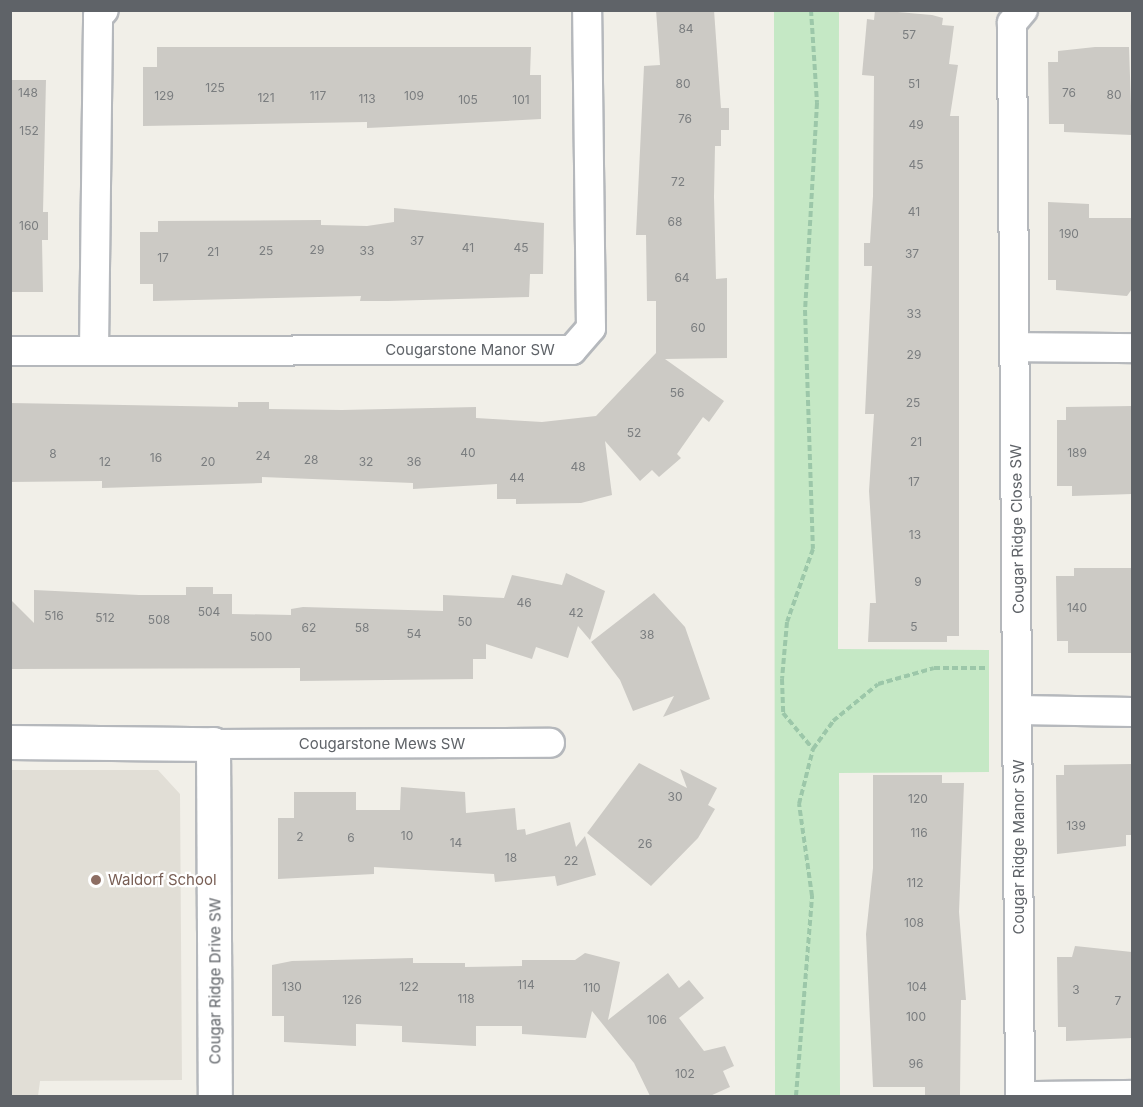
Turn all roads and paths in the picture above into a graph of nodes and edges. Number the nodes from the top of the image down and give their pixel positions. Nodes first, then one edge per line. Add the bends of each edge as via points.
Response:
1 (104, 10) edge
2 (586, 10) edge
3 (811, 10) edge
4 (1023, 10) edge
5 (1015, 347) junction
6 (1132, 348) edge
7 (94, 350) junction
8 (10, 351) edge
9 (992, 668) dead end
10 (1019, 710) junction
11 (1132, 712) edge
12 (10, 742) edge
13 (550, 743) dead end
14 (213, 744) junction
15 (813, 749) junction
16 (1132, 1095) edge
17 (215, 1096) edge
18 (796, 1096) edge
19 (1020, 1096) edge
20 (1028, 1096) edge

1 - 7 street via 98,16
2 - 7 street, Cougarstone Manor SW via 591,328 572,350
3 - 15 path via 817,103 804,310 813,549 787,622 782,679 783,713
4 - 5 street, Cougar Ridge Close SW via 1012,23
5 - 6 street
5 - 10 street, Cougar Ridge Close SW
7 - 8 street, Cougarstone Manor SW
9 - 15 path via 898,675 847,707
10 - 11 street
10 - 19 street, Cougar Ridge Manor SW
12 - 14 street
13 - 14 street, Cougarstone Mews SW
14 - 17 street, Cougar Ridge Drive SW
15 - 18 path via 799,804 812,896
16 - 20 street

